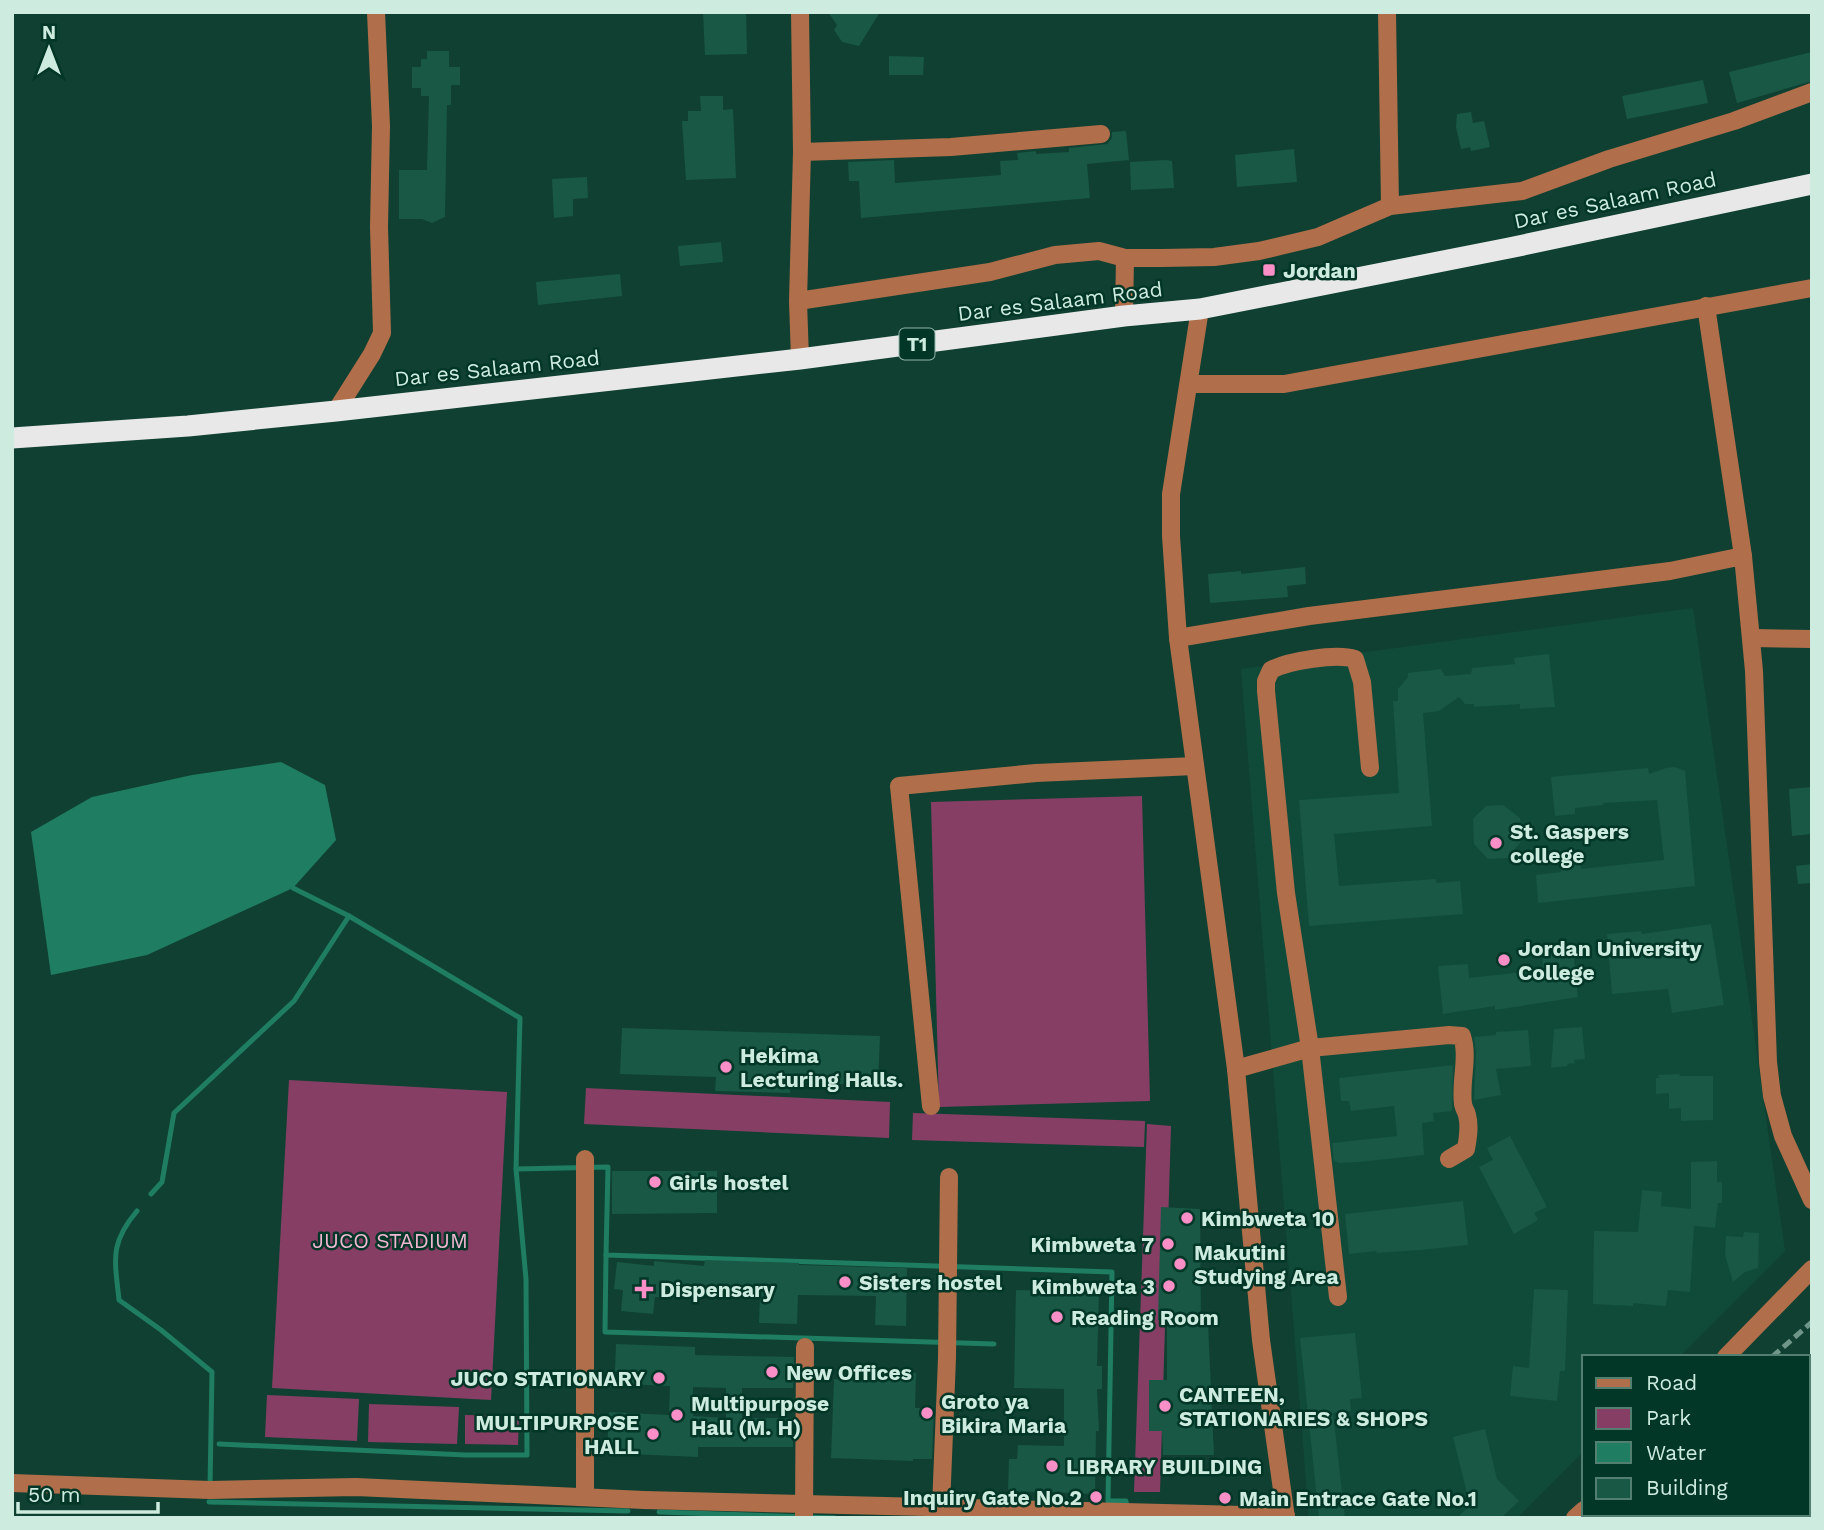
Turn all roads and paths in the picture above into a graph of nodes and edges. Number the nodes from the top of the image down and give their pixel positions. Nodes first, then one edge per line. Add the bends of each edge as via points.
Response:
1 (376, 12) edge
2 (800, 12) edge
3 (1387, 12) edge
4 (1812, 92) edge
5 (1101, 134) dead end
6 (802, 152) junction
7 (1812, 184) edge
8 (1390, 206) junction
9 (1125, 258) junction
10 (1812, 288) edge
11 (798, 300) junction
12 (1706, 306) junction
13 (1200, 309) junction
14 (1124, 316) junction
15 (800, 359) junction
16 (1189, 384) junction
17 (336, 411) junction
18 (12, 438) edge
19 (1743, 556) junction
20 (1178, 638) junction
21 (1752, 638) junction
22 (1812, 639) edge
23 (1195, 766) junction
24 (1370, 768) dead end
25 (1310, 1048) junction
26 (1236, 1069) junction
27 (930, 1106) dead end
28 (585, 1159) dead end
29 (1449, 1159) dead end
30 (949, 1177) dead end
31 (1812, 1200) edge
32 (1812, 1269) edge
33 (1338, 1297) dead end
34 (805, 1347) dead end
35 (1728, 1355) edge
36 (12, 1483) edge
37 (585, 1497) junction
38 (941, 1507) junction
39 (643, 1509) edge
40 (804, 1511) edge
41 (1286, 1517) edge

1 - 17 street via 382,332
2 - 6 street
3 - 8 street
4 - 8 street via 1522,191
5 - 6 street via 951,147
6 - 11 street
7 - 13 highway, Dar es Salaam Road / T1
8 - 9 street via 1318,237 1259,251 1214,257
9 - 11 street via 1099,251 1055,256 990,272
9 - 14 street
10 - 12 street
11 - 15 street
12 - 16 street via 1284,384
12 - 19 street
13 - 14 highway, Dar es Salaam Road / T1
13 - 16 street
14 - 15 highway, Dar es Salaam Road / T1
15 - 17 highway, Dar es Salaam Road / T1
16 - 20 street via 1171,494
17 - 18 highway, Dar es Salaam Road / T1
19 - 20 street
19 - 21 street
20 - 23 street
21 - 22 street
21 - 31 street via 1768,1062 1783,1136
23 - 26 street
23 - 27 street via 1036,773 899,786
24 - 25 street via 1362,682 1354,659 1331,657 1271,670 1266,691 1278,818
25 - 26 street
25 - 29 street via 1462,1036 1463,1106 1469,1137 1466,1149
25 - 33 street
26 - 41 street via 1261,1340
28 - 37 street
30 - 38 street
32 - 35 street
34 - 40 street
36 - 37 street via 210,1490 356,1487
37 - 39 street
38 - 40 street
38 - 41 street
39 - 40 street

